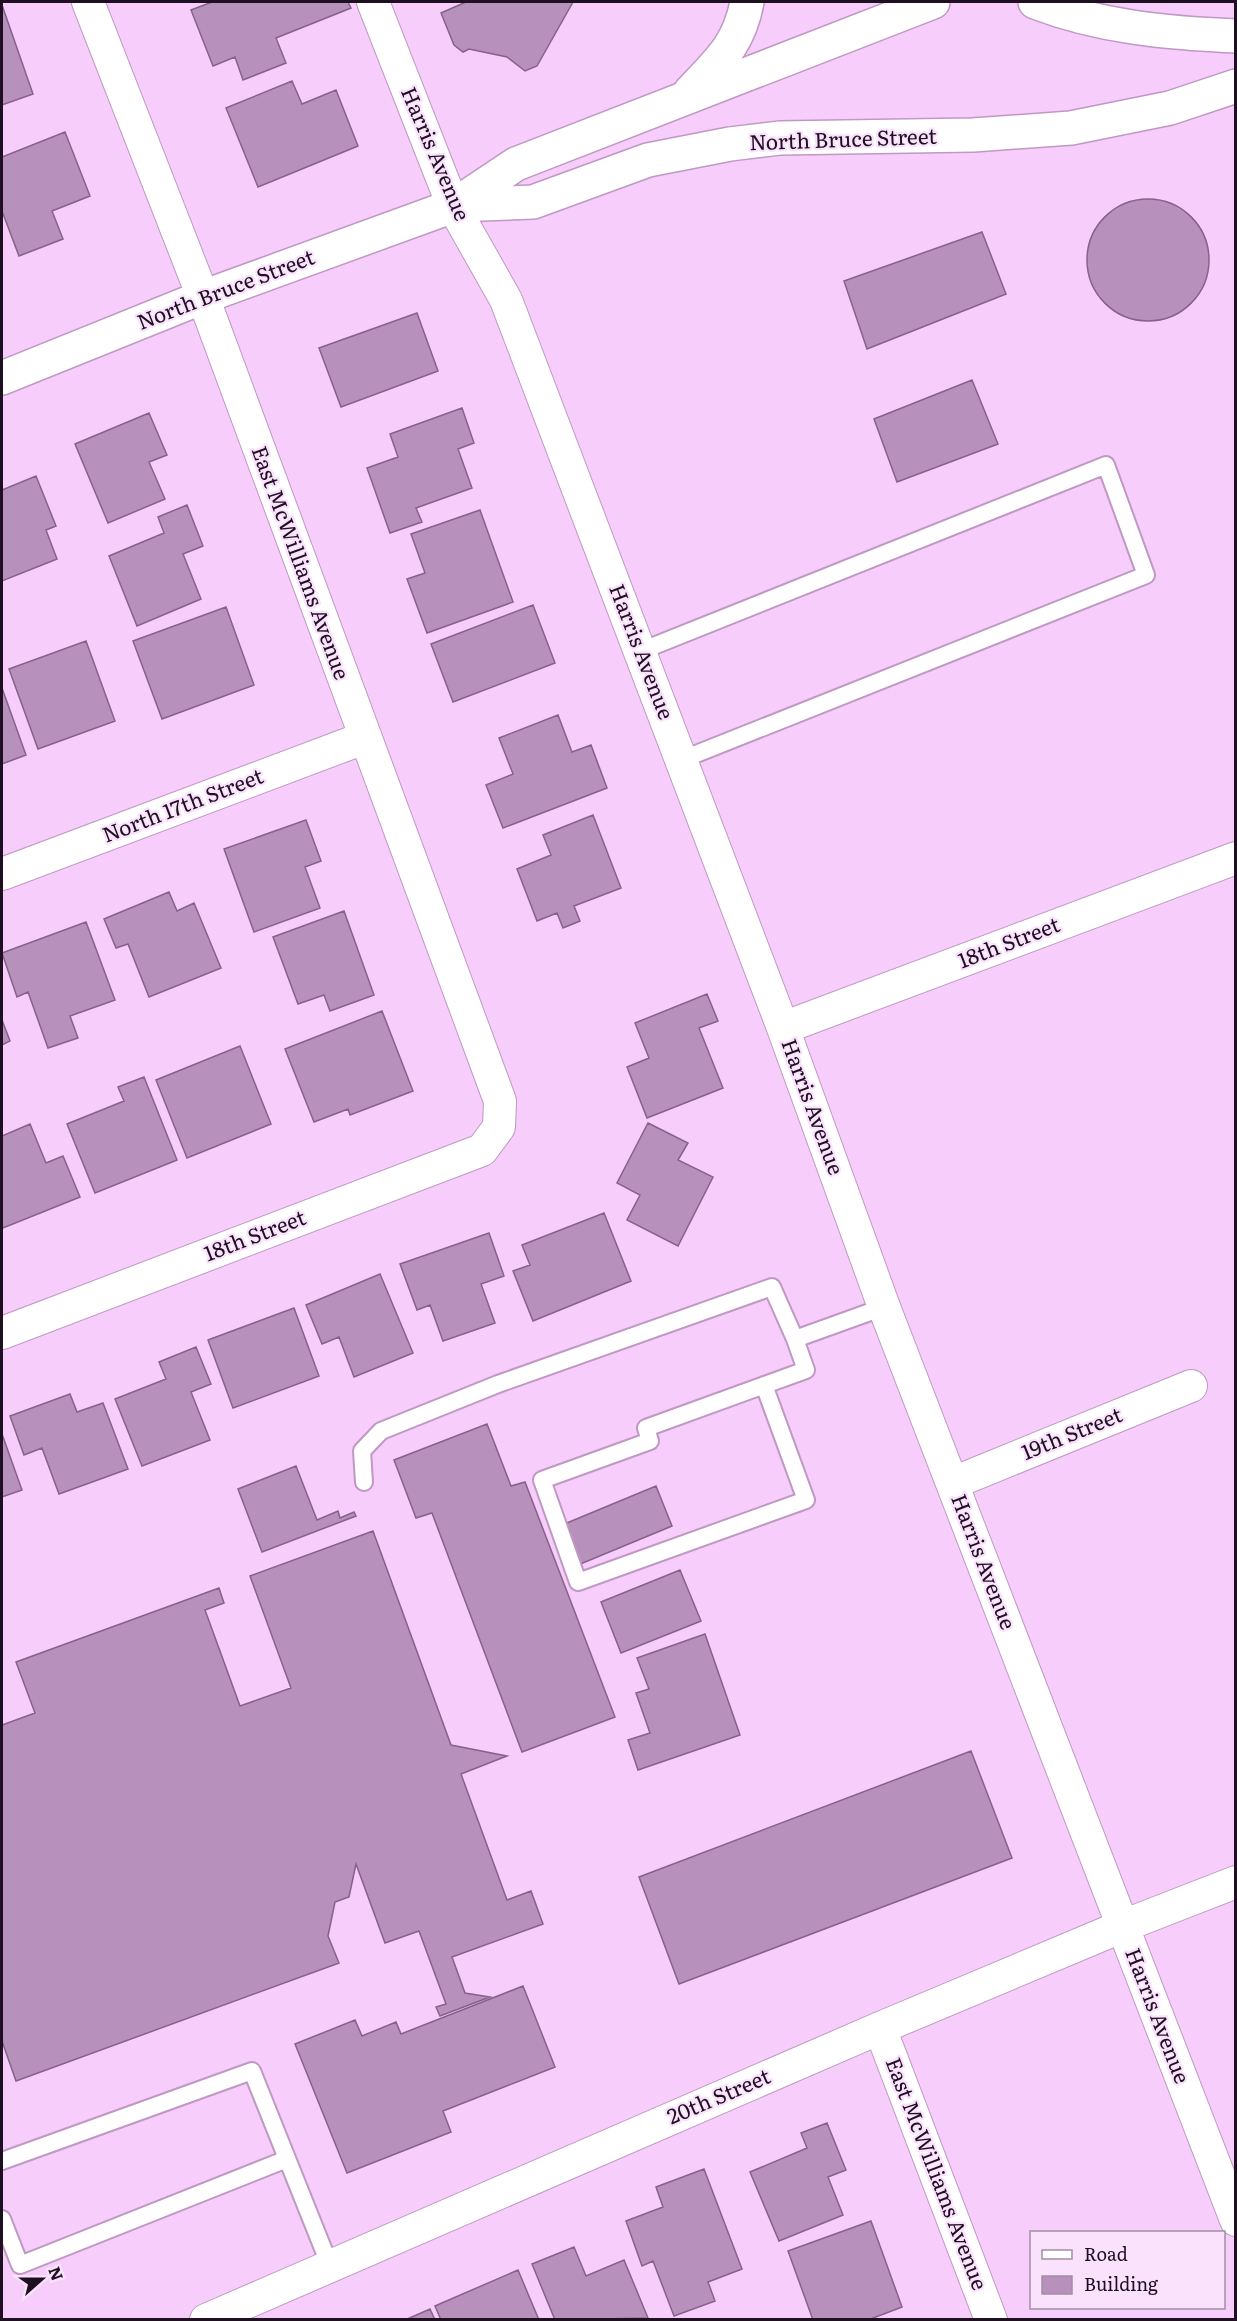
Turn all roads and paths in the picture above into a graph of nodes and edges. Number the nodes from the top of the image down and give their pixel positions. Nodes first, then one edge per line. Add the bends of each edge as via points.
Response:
1 (88, 2) edge
2 (373, 2) edge
3 (747, 2) edge
4 (933, 2) edge
5 (1035, 2) edge
6 (1236, 36) edge
7 (1236, 86) edge
8 (683, 99) junction
9 (453, 206) junction
10 (202, 297) junction
11 (2, 378) edge
12 (641, 651) junction
13 (364, 738) junction
14 (681, 760) junction
15 (1236, 858) edge
16 (2, 874) edge
17 (783, 1028) junction
18 (499, 1127) joint
19 (884, 1307) junction
20 (2, 1333) edge
21 (795, 1339) junction
22 (764, 1385) junction
23 (1191, 1386) dead end
24 (364, 1482) dead end
25 (953, 1483) junction
26 (1236, 1882) edge
27 (1123, 1926) junction
28 (880, 2028) junction
29 (287, 2159) junction
30 (2, 2161) edge
31 (2, 2219) edge
32 (1236, 2220) edge
33 (330, 2266) junction
34 (206, 2319) edge
35 (991, 2319) edge

1 - 10 street, East McWilliams Avenue
2 - 9 street, Harris Avenue
3 - 8 street via 730,49
4 - 8 street, North Bruce Street
5 - 6 street via 1118,25
7 - 9 street, North Bruce Street via 1170,108 1071,128 973,135 780,138 730,144 648,160 533,202
8 - 9 street, North Bruce Street via 516,164
9 - 10 street, North Bruce Street
9 - 12 street, Harris Avenue via 506,300
10 - 11 street, North Bruce Street
10 - 13 street, East McWilliams Avenue
12 - 14 street, Harris Avenue
12 - 14 lane via 1106,465 1146,575
13 - 16 street, North 17th Street
13 - 18 street, East McWilliams Avenue via 500,1101
14 - 17 street, Harris Avenue
15 - 17 street, 18th Street
17 - 19 street, Harris Avenue
18 - 20 street, 18th Street via 482,1150
19 - 21 lane
19 - 25 street, Harris Avenue
21 - 22 lane via 806,1370
21 - 24 lane via 772,1287 498,1384 381,1431 362,1451
22 - 22 lane via 646,1428 650,1442 542,1480 579,1582 806,1500
23 - 25 street, 19th Street
25 - 27 street, Harris Avenue
26 - 27 street, 20th Street
27 - 28 street, 20th Street
27 - 32 street, Harris Avenue
28 - 33 street, 20th Street
28 - 35 street, East McWilliams Avenue
29 - 30 lane via 252,2071
29 - 31 lane via 21,2265
29 - 33 lane
33 - 34 street, 20th Street

